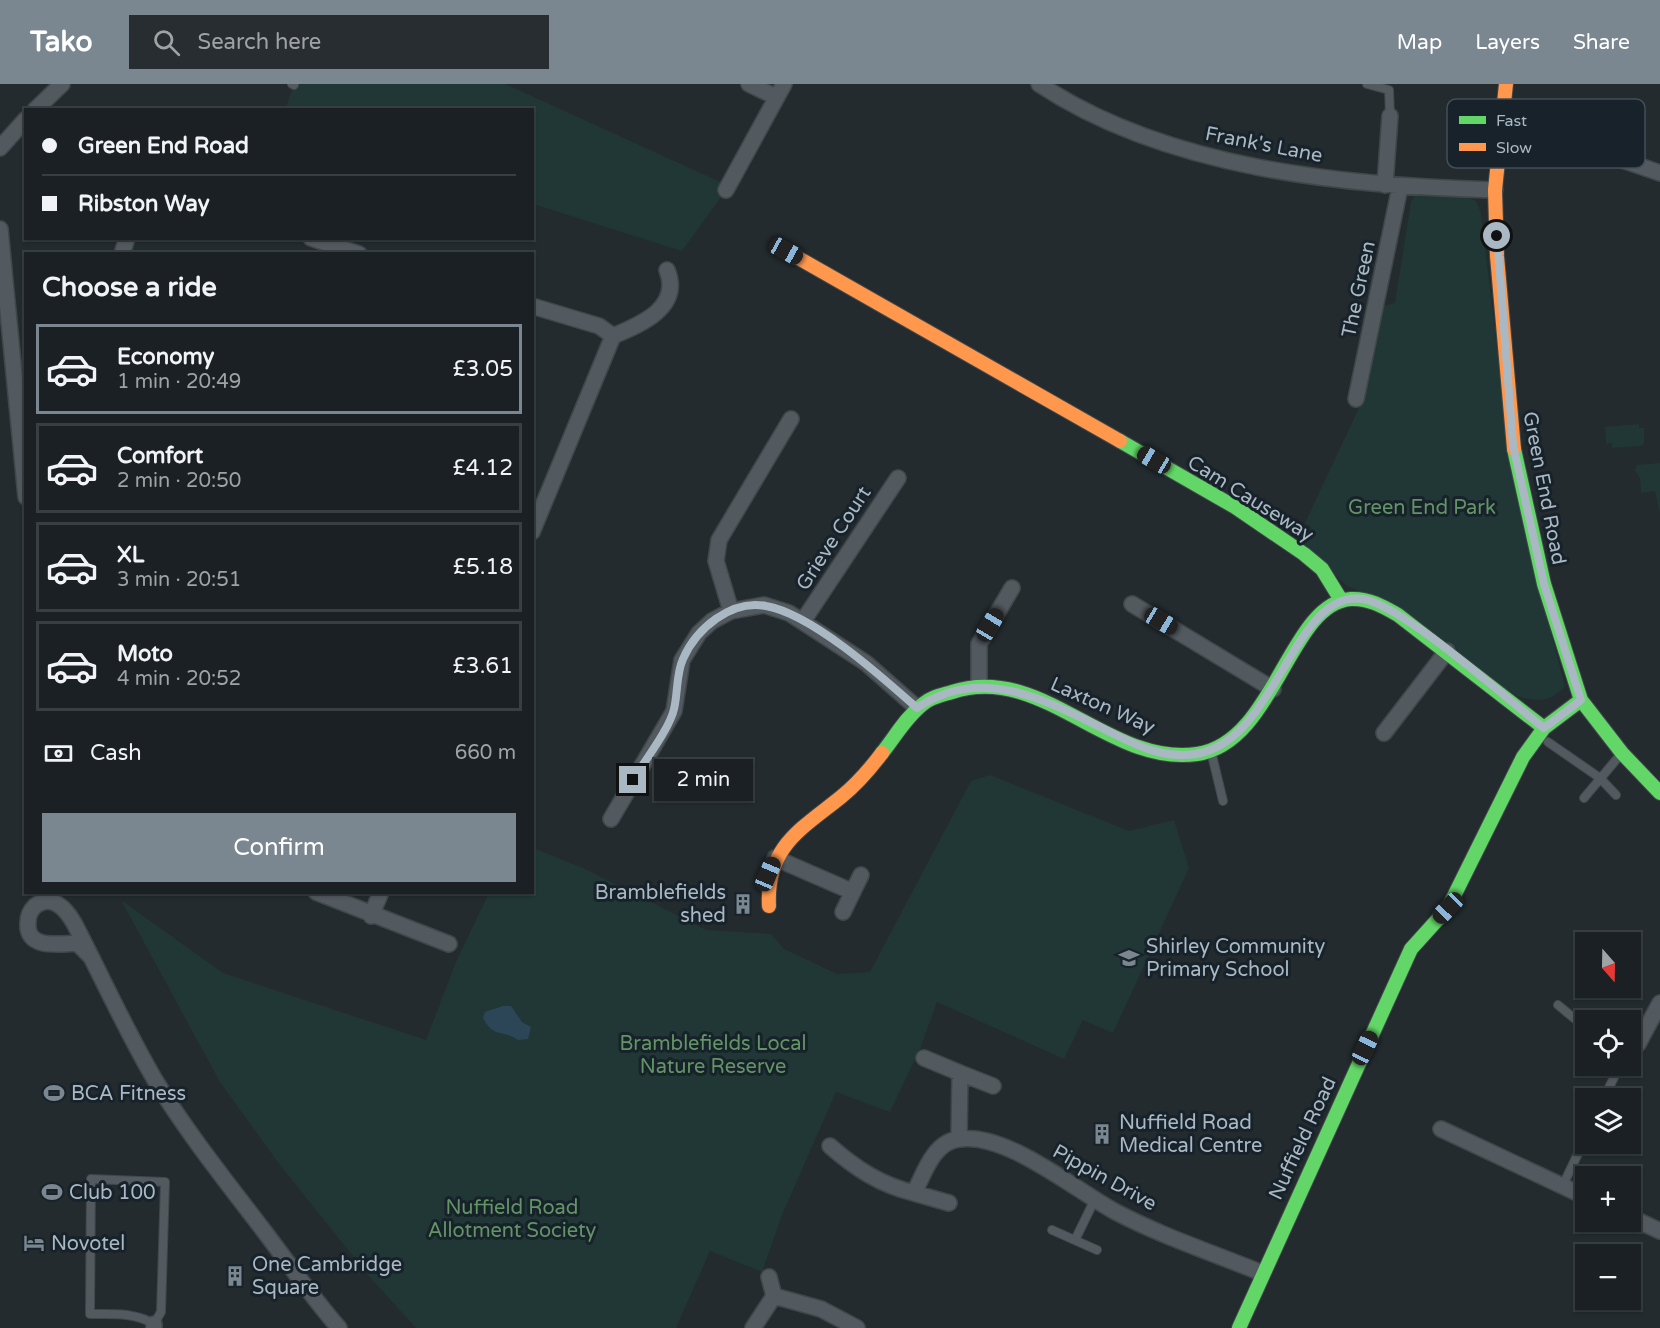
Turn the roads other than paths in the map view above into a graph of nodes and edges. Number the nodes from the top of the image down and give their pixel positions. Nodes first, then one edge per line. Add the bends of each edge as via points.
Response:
1 (62, 84) edge
2 (749, 84) edge
3 (1039, 84) edge
4 (1367, 84) edge
5 (1506, 84) edge
6 (780, 91) edge
7 (1504, 99) edge
8 (37, 108) edge
9 (1390, 116) joint
10 (24, 124) edge
11 (0, 148) edge
12 (1497, 168) edge
13 (1645, 168) edge
14 (1660, 173) edge
15 (1393, 186) junction
16 (726, 190) dead end
17 (1495, 190) junction
18 (0, 229) edge
19 (317, 240) edge
20 (786, 251) dead end
21 (353, 252) edge
22 (667, 270) dead end
23 (534, 307) edge
24 (614, 336) junction
25 (1356, 399) dead end
26 (792, 419) dead end
27 (898, 478) dead end
28 (24, 492) edge
29 (534, 527) edge
30 (1012, 588) dead end
31 (1341, 600) junction
32 (1132, 604) dead end
33 (731, 611) junction
34 (803, 621) junction
35 (1447, 651) junction
36 (979, 686) junction
37 (1273, 689) junction
38 (1581, 700) junction
39 (917, 708) junction
40 (1544, 728) junction
41 (1384, 733) dead end
42 (1548, 742) dead end
43 (1210, 750) junction
44 (1622, 753) junction
45 (1600, 778) junction
46 (1660, 793) edge
47 (1616, 795) dead end
48 (1584, 798) dead end
49 (1223, 801) dead end
50 (611, 819) dead end
51 (775, 858) junction
52 (861, 875) dead end
53 (853, 892) junction
54 (321, 894) edge
55 (380, 894) edge
56 (769, 906) dead end
57 (843, 912) dead end
58 (68, 913) junction
59 (371, 916) junction
60 (56, 944) junction
61 (449, 944) dead end
62 (92, 958) junction
63 (1660, 1003) edge
64 (1558, 1005) dead end
65 (1575, 1019) edge
66 (1641, 1038) edge
67 (924, 1058) dead end
68 (960, 1073) junction
69 (993, 1086) dead end
70 (1441, 1129) dead end
71 (959, 1138) junction
72 (830, 1146) dead end
73 (1578, 1154) edge
74 (1562, 1187) junction
75 (1575, 1192) edge
76 (914, 1193) junction
77 (1095, 1199) junction
78 (949, 1203) dead end
79 (1641, 1222) edge
80 (1052, 1230) dead end
81 (1660, 1231) edge
82 (1075, 1240) junction
83 (1097, 1250) dead end
84 (1262, 1273) junction
85 (769, 1276) dead end
86 (774, 1296) junction
87 (154, 1326) edge
88 (334, 1326) edge
89 (753, 1328) edge
90 (857, 1328) edge
91 (1239, 1328) edge

1 - 8 street
2 - 6 street
3 - 15 street, Frank's Lane via 1063,100 1150,140 1209,156
4 - 9 lane via 1389,90
5 - 7 street, Green End Road
6 - 16 street
9 - 15 street, The Green
10 - 11 street
12 - 17 street, Green End Road
13 - 14 street
15 - 17 street, Frank's Lane
15 - 25 street, The Green
17 - 38 street, Green End Road via 1513,445 1544,584
18 - 28 street
19 - 21 street
20 - 31 street, Cam Causeway via 1235,507 1322,569
22 - 24 street via 672,281 664,304 650,319
23 - 24 street via 599,326
24 - 29 street
26 - 33 street via 719,540 716,561
27 - 34 street, Grieve Court
30 - 36 street via 979,644
31 - 35 street via 1364,599 1380,605
31 - 37 street, Laxton Way via 1320,614
32 - 37 street
33 - 34 street via 764,605
33 - 50 street via 699,633 682,660 674,711
34 - 39 street via 866,663
35 - 40 street
35 - 41 street
36 - 39 street, Laxton Way via 948,691
36 - 43 street, Laxton Way via 1029,695 1060,706 1139,747 1161,754
37 - 43 street, Laxton Way via 1244,726
38 - 40 street, Nuffield Road
38 - 44 street, Green End Road
39 - 51 street, Laxton Way via 854,786 787,839
40 - 84 street, Nuffield Road via 1523,757 1448,908 1412,949
42 - 45 lane
43 - 49 lane
44 - 45 lane
44 - 46 street, Green End Road
45 - 47 lane
45 - 48 lane
51 - 53 street
51 - 56 street, Laxton Way via 768,874
52 - 53 street
53 - 57 street
54 - 59 street
55 - 59 street
58 - 60 street via 71,925 66,937
58 - 60 street via 60,904 48,901 36,905 28,915 27,927 33,938 44,945
58 - 62 street
59 - 61 street
60 - 62 street via 77,943
62 - 88 street via 156,1080
63 - 66 street
64 - 65 lane
67 - 68 street
68 - 69 street
68 - 71 street
70 - 74 street
71 - 76 street via 936,1151
71 - 77 street, Pippin Drive via 985,1141 1012,1151
72 - 76 street via 871,1177
73 - 74 lane
74 - 75 street
76 - 78 street
77 - 82 lane
77 - 84 street, Pippin Drive via 1114,1211
79 - 81 street
80 - 82 lane
82 - 83 lane
84 - 91 street, Nuffield Road
85 - 86 street
86 - 89 street
86 - 90 street via 821,1309
87 - 87 lane via 142,1317 90,1314 91,1179 165,1182 161,1312

